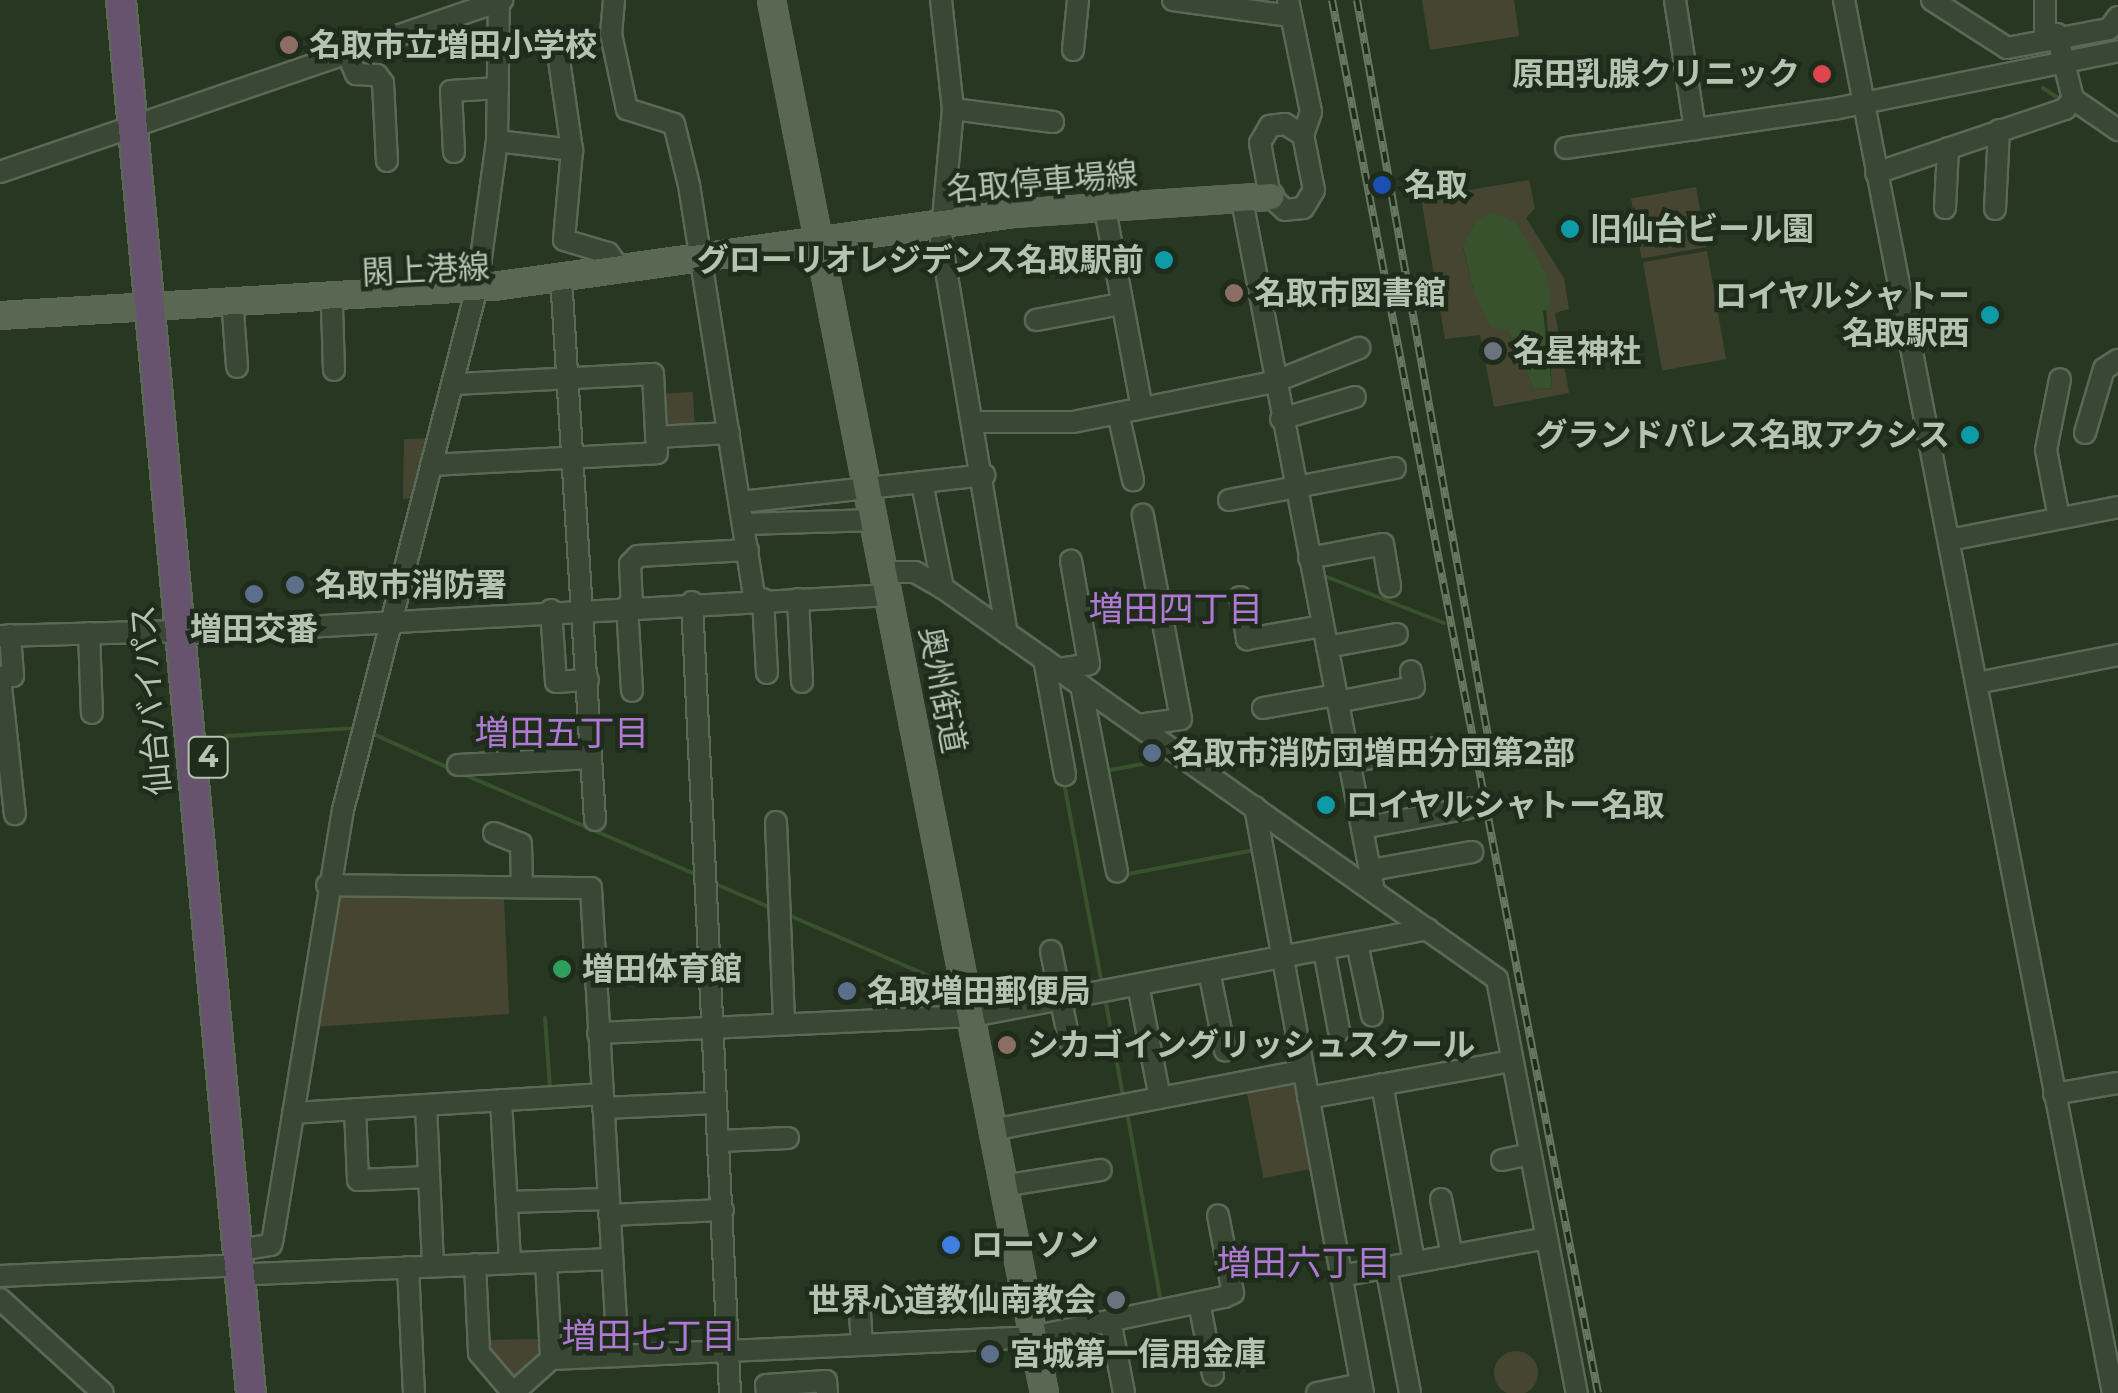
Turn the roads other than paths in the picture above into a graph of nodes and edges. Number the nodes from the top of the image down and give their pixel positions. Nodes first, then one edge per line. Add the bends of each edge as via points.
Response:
1 (121, 0) edge
2 (138, 0) edge
3 (614, 0) edge
4 (771, 0) edge
5 (941, 0) edge
6 (1078, 0) edge
7 (1173, 0) edge
8 (1675, 0) edge
9 (1844, 0) edge
10 (1932, 0) edge
11 (2045, 0) edge
12 (500, 1) edge
13 (1289, 8) edge
14 (2118, 16) edge
15 (2051, 35) junction
16 (558, 46) dead end
17 (1073, 50) dead end
18 (2118, 51) edge
19 (348, 53) junction
20 (2062, 62) junction
21 (498, 88) junction
22 (2069, 103) junction
23 (1864, 104) junction
24 (953, 109) junction
25 (1053, 122) dead end
26 (142, 124) junction
27 (1695, 129) junction
28 (1999, 130) junction
29 (2118, 130) edge
30 (1303, 135) junction
31 (497, 141) junction
32 (1566, 148) dead end
33 (1948, 148) junction
34 (572, 150) junction
35 (454, 152) dead end
36 (387, 162) dead end
37 (0, 172) edge
38 (1876, 172) junction
39 (1270, 196) junction
40 (1242, 200) junction
41 (1945, 208) dead end
42 (1105, 209) junction
43 (1995, 209) dead end
44 (942, 222) junction
45 (820, 242) junction
46 (702, 262) junction
47 (620, 269) junction
48 (562, 293) junction
49 (475, 294) junction
50 (1121, 304) junction
51 (163, 307) junction
52 (332, 308) junction
53 (234, 312) junction
54 (0, 314) edge
55 (1036, 320) dead end
56 (1359, 348) dead end
57 (2118, 360) edge
58 (237, 367) dead end
59 (334, 370) dead end
60 (570, 378) junction
61 (2060, 380) dead end
62 (1274, 382) junction
63 (453, 384) junction
64 (1356, 397) dead end
65 (1142, 408) junction
66 (1118, 413) junction
67 (1281, 419) junction
68 (978, 422) junction
69 (2085, 432) dead end
70 (729, 433) junction
71 (656, 437) junction
72 (574, 458) junction
73 (431, 465) junction
74 (1395, 468) dead end
75 (986, 476) junction
76 (1133, 480) dead end
77 (922, 484) junction
78 (1294, 486) junction
79 (870, 492) junction
80 (1229, 500) dead end
81 (742, 502) junction
82 (2118, 507) edge
83 (1143, 515) dead end
84 (2059, 518) junction
85 (876, 520) junction
86 (745, 524) junction
87 (1949, 540) junction
88 (748, 550) junction
89 (1309, 558) junction
90 (1071, 561) dead end
91 (888, 584) junction
92 (1390, 586) dead end
93 (943, 588) junction
94 (1240, 597) dead end
95 (798, 599) junction
96 (758, 600) junction
97 (692, 602) junction
98 (630, 606) junction
99 (584, 608) junction
100 (551, 610) junction
101 (394, 618) junction
102 (1322, 626) junction
103 (188, 632) junction
104 (1007, 632) junction
105 (89, 633) junction
106 (1397, 634) dead end
107 (5, 636) edge
108 (1326, 648) junction
109 (2118, 655) edge
110 (1052, 664) junction
111 (1411, 671) dead end
112 (767, 673) dead end
113 (588, 680) junction
114 (802, 682) dead end
115 (1977, 683) junction
116 (1082, 685) junction
117 (632, 692) dead end
118 (1336, 698) junction
119 (1263, 708) dead end
120 (92, 713) dead end
121 (1138, 725) junction
122 (1430, 748) dead end
123 (591, 758) junction
124 (1349, 762) junction
125 (458, 765) dead end
126 (1065, 775) dead end
127 (1255, 808) junction
128 (1469, 808) dead end
129 (15, 814) dead end
130 (595, 820) dead end
131 (776, 822) dead end
132 (1362, 828) junction
133 (494, 833) dead end
134 (1472, 852) dead end
135 (1116, 872) dead end
136 (1372, 881) junction
137 (327, 885) junction
138 (522, 887) junction
139 (1428, 929) junction
140 (1358, 943) junction
141 (1324, 950) junction
142 (1051, 951) dead end
143 (1281, 958) junction
144 (1209, 972) junction
145 (1138, 985) junction
146 (1060, 1000) junction
147 (1372, 1015) dead end
148 (972, 1016) junction
149 (784, 1024) junction
150 (712, 1028) junction
151 (1338, 1031) dead end
152 (598, 1033) junction
153 (1069, 1040) dead end
154 (1225, 1050) dead end
155 (1512, 1060) junction
156 (1302, 1071) junction
157 (2118, 1083) edge
158 (1382, 1084) junction
159 (2054, 1094) junction
160 (1160, 1098) junction
161 (1308, 1098) junction
162 (501, 1100) junction
163 (602, 1101) junction
164 (716, 1103) junction
165 (426, 1105) junction
166 (355, 1109) junction
167 (293, 1113) junction
168 (992, 1130) junction
169 (788, 1138) dead end
170 (719, 1141) junction
171 (1530, 1154) junction
172 (1502, 1160) dead end
173 (1100, 1170) dead end
174 (429, 1177) junction
175 (1003, 1186) junction
176 (1442, 1200) dead end
177 (507, 1202) junction
178 (609, 1207) junction
179 (723, 1210) junction
180 (1218, 1215) dead end
181 (1548, 1238) junction
182 (1452, 1256) junction
183 (612, 1259) junction
184 (248, 1262) junction
185 (546, 1262) junction
186 (1414, 1262) junction
187 (510, 1263) junction
188 (475, 1264) junction
189 (408, 1266) junction
190 (433, 1266) junction
191 (1386, 1268) junction
192 (0, 1276) edge
193 (1340, 1276) junction
194 (859, 1298) dead end
195 (0, 1299) edge
196 (1199, 1302) junction
197 (1110, 1320) junction
198 (1032, 1336) junction
199 (862, 1344) junction
200 (728, 1350) junction
201 (618, 1356) junction
202 (551, 1359) junction
203 (1213, 1375) dead end
204 (1362, 1388) edge
205 (103, 1393) edge
206 (251, 1393) edge
207 (266, 1393) edge
208 (414, 1393) edge
209 (730, 1393) edge
210 (767, 1393) edge
211 (827, 1393) edge
212 (1044, 1393) edge
213 (1124, 1393) edge
214 (1318, 1393) edge
215 (1410, 1393) edge
216 (1578, 1393) edge
217 (2113, 1393) edge

1 - 26 highway, 仙台バイパス / 4
2 - 26 highway, 仙台バイパス / 4
3 - 46 street via 611,34 626,109 674,124
4 - 45 main road, 奥州街道
5 - 24 street
6 - 17 street
7 - 13 street
8 - 27 street
9 - 23 street
10 - 15 street via 2007,48
11 - 15 street
12 - 19 street
12 - 21 street
13 - 30 street via 1311,112
14 - 15 street via 2109,28
15 - 20 street
16 - 34 street
18 - 20 street
19 - 26 street
19 - 36 street via 356,74 377,75 383,84
20 - 22 street
20 - 23 street
21 - 31 street
21 - 35 street via 451,90
22 - 28 street
22 - 29 street
23 - 27 street
23 - 38 street
24 - 25 street
24 - 44 street
26 - 37 street
26 - 51 highway, 仙台バイパス / 4
27 - 32 street
28 - 33 street
28 - 43 street
30 - 39 street via 1285,124 1262,133
30 - 39 street via 1311,201 1286,210
31 - 34 street
31 - 49 street
33 - 38 street
33 - 41 street
34 - 47 street via 564,240 608,253
38 - 87 street
39 - 40 main road, 名取停車場線
40 - 42 main road, 名取停車場線
40 - 62 street
42 - 44 main road, 名取停車場線
42 - 50 street
44 - 45 main road, 名取停車場線
44 - 68 street
45 - 46 main road, 閖上港線
45 - 79 main road, 奥州街道
46 - 47 main road, 閖上港線
46 - 48 main road, 閖上港線
46 - 70 street
47 - 49 main road, 閖上港線
48 - 49 main road, 閖上港線
48 - 60 street
49 - 51 main road, 閖上港線
49 - 52 main road, 閖上港線
49 - 63 street
50 - 55 street
50 - 65 street
51 - 53 main road, 閖上港線
51 - 54 main road, 閖上港線
51 - 103 highway, 仙台バイパス / 4
52 - 53 main road, 閖上港線
52 - 59 street
53 - 58 street
56 - 62 street
57 - 69 street via 2104,369
60 - 63 street
60 - 71 street via 653,374
60 - 72 street
61 - 84 street via 2046,450
62 - 65 street
62 - 67 street
63 - 73 street
64 - 67 street
65 - 66 street
66 - 68 street via 1059,424
66 - 76 street
67 - 78 street
68 - 75 street
70 - 71 street
70 - 81 street
71 - 72 street via 657,453
72 - 73 street
72 - 99 street
73 - 101 street
74 - 78 street
75 - 77 street
75 - 104 street
77 - 79 street
77 - 93 street
78 - 80 street
78 - 89 street
79 - 81 street
79 - 85 main road, 奥州街道
81 - 86 street
82 - 84 street
83 - 121 street via 1180,719
84 - 87 street
85 - 86 street
85 - 91 main road, 奥州街道
86 - 88 street
87 - 115 street
88 - 96 street
88 - 98 street via 638,556 630,564
89 - 92 street via 1383,544
89 - 102 street
90 - 110 street via 1089,664
91 - 93 street via 914,572
91 - 95 street
91 - 148 main road, 奥州街道
93 - 104 street
94 - 102 street via 1247,638
95 - 96 street
95 - 114 street
96 - 97 street
96 - 112 street
97 - 98 street
97 - 150 street
98 - 99 street
98 - 117 street
99 - 100 street
99 - 113 street
100 - 101 street
100 - 113 street via 556,682
101 - 103 street
101 - 137 street
102 - 108 street
103 - 105 street
103 - 184 highway, 仙台バイパス / 4
104 - 110 street
105 - 107 street
105 - 120 street
106 - 108 street
107 - 129 street via 12,676 0,678
108 - 118 street
109 - 115 street
110 - 116 street
110 - 126 street
111 - 118 street via 1414,687
113 - 123 street
115 - 159 street
116 - 121 street
116 - 135 street
118 - 119 street
118 - 124 street
121 - 127 street
122 - 124 street
123 - 125 street
123 - 130 street
124 - 132 street
127 - 136 street
127 - 143 street
128 - 132 street
131 - 149 street
132 - 136 street
133 - 138 street via 521,844
134 - 136 street
136 - 139 street
137 - 138 street
137 - 167 street
138 - 152 street via 591,888
139 - 140 street
139 - 155 street via 1497,978
140 - 141 street
140 - 147 street
141 - 143 street
141 - 151 street
142 - 146 street
143 - 144 street
143 - 156 street
144 - 145 street
144 - 154 street
145 - 146 street
145 - 160 street
146 - 148 street
146 - 153 street
148 - 149 street
148 - 168 main road, 奥州街道
149 - 150 street
150 - 152 street
150 - 164 street
152 - 163 street
155 - 158 street
155 - 171 street
156 - 160 street
156 - 161 street
157 - 159 street
158 - 161 street
158 - 186 street
159 - 217 street
160 - 168 street
161 - 193 street
162 - 163 street
162 - 165 street
162 - 177 street
163 - 164 street
163 - 178 street
164 - 170 street
165 - 166 street
165 - 174 street
166 - 167 street
166 - 174 street via 358,1180
167 - 184 street via 271,1245
168 - 175 main road, 奥州街道
169 - 170 street
170 - 179 street
171 - 172 street
171 - 181 street
173 - 175 street
174 - 190 street
175 - 198 main road, 奥州街道
176 - 182 street
177 - 178 street
177 - 187 street
178 - 179 street
178 - 183 street
179 - 200 street
180 - 196 street via 1233,1292
181 - 182 street
181 - 216 street
182 - 186 street
183 - 185 street
183 - 201 street
184 - 189 street
184 - 192 street
184 - 206 highway, 仙台バイパス / 4
184 - 207 highway, 仙台バイパス / 4
185 - 187 street
185 - 202 street
186 - 191 street
187 - 188 street
188 - 190 street
188 - 202 street via 479,1353 513,1392
189 - 190 street
189 - 208 street
191 - 193 street
191 - 215 street
193 - 204 street
194 - 199 street
195 - 205 street
196 - 197 street
196 - 203 street
197 - 198 street
197 - 213 street
198 - 199 street
198 - 212 main road, 奥州街道
199 - 200 street
200 - 201 street
200 - 209 street
201 - 202 street
204 - 214 street
210 - 211 street via 766,1385 826,1382

